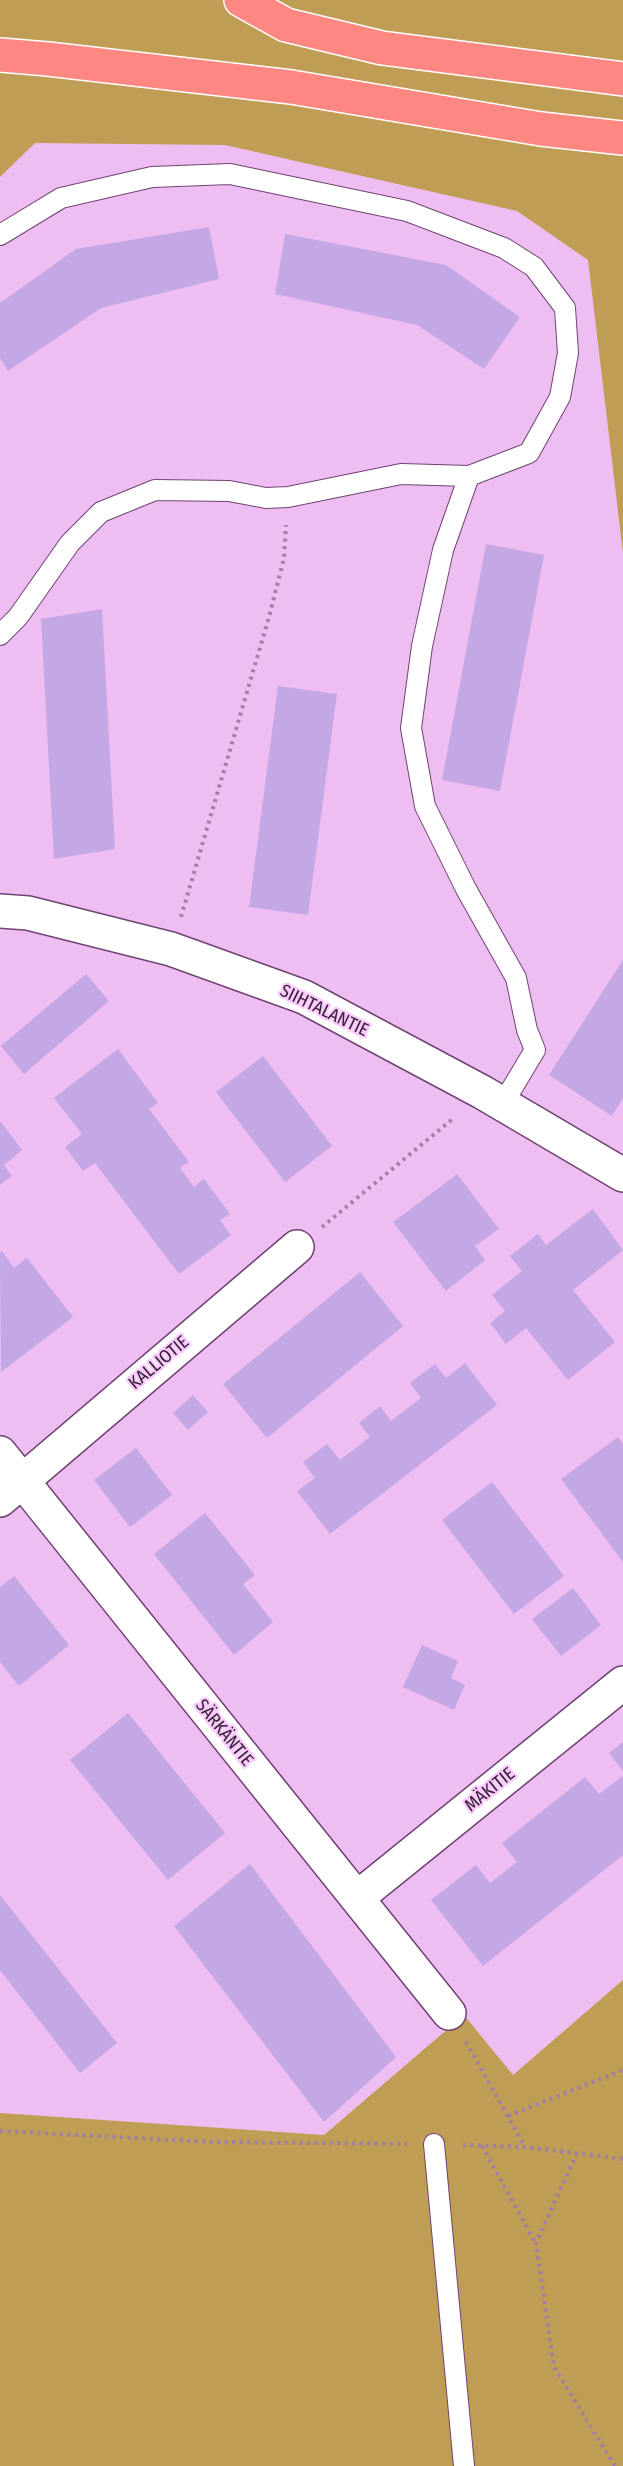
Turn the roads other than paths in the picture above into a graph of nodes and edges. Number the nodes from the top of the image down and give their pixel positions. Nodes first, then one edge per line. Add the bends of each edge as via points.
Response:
1 (241, 0) edge
2 (0, 56) edge
3 (623, 79) edge
4 (623, 138) edge
5 (0, 235) edge
6 (469, 476) junction
7 (0, 635) edge
8 (0, 911) edge
9 (492, 1099) junction
10 (623, 1175) edge
11 (297, 1247) road end
12 (0, 1453) edge
13 (10, 1490) edge
14 (623, 1683) edge
15 (357, 1898) junction
16 (449, 2013) road end
17 (434, 2144) road end
18 (464, 2466) edge

1 - 3 highway via 286,25 382,48
2 - 4 highway via 291,87 541,129
5 - 6 lane via 61,198 152,177 230,174 407,211 504,248 534,267 565,308 568,353 560,397 529,453
6 - 7 lane via 401,474 266,498 229,491 155,490 101,512 70,543 18,617
6 - 9 lane via 443,550 422,646 411,728 425,806 516,978 535,1050
8 - 9 street, SIIHTALANTIE via 28,913 171,949 304,997
9 - 10 street, SIIHTALANTIE
11 - 13 street, KALLIOTIE
12 - 13 street, SÄRKÄNTIE
13 - 15 street, SÄRKÄNTIE
14 - 15 street, MÄKITIE
15 - 16 street, SÄRKÄNTIE
17 - 18 lane

